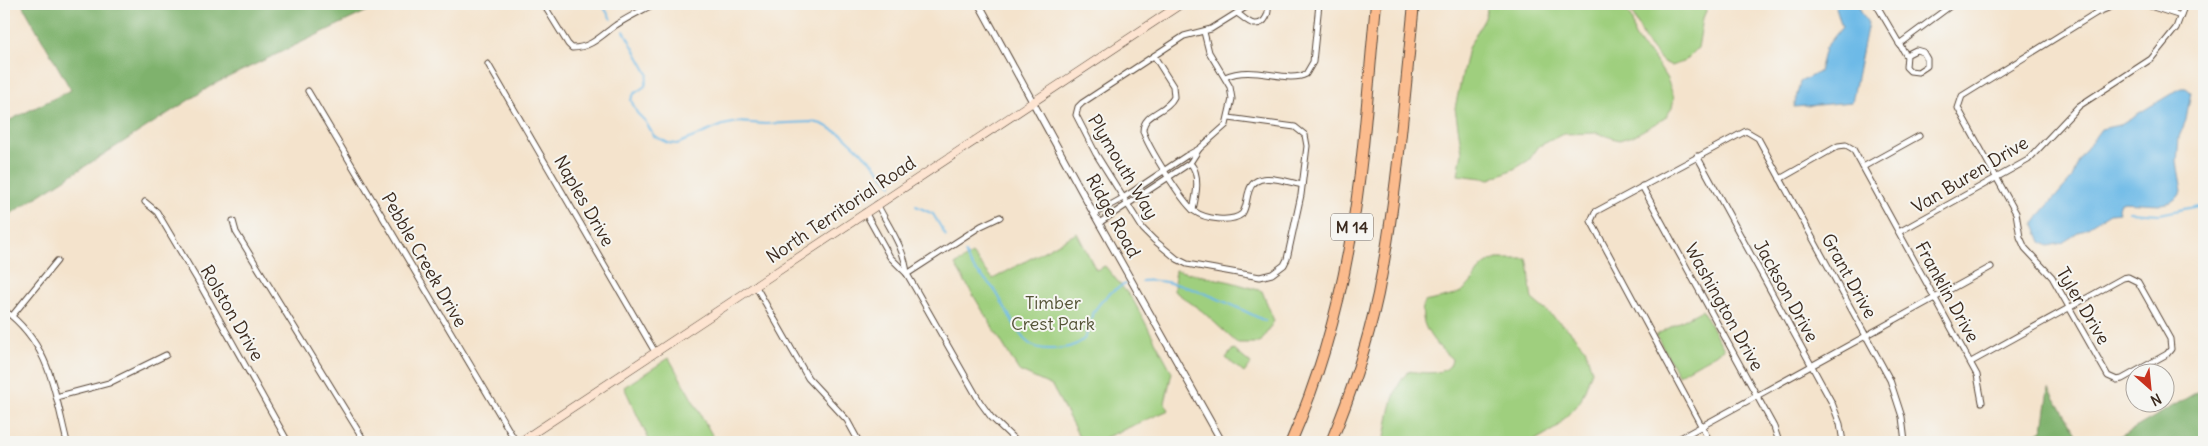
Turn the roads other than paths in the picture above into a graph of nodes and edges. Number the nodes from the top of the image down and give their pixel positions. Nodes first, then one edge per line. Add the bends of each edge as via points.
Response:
1 (654, 4) edge
2 (979, 4) edge
3 (1181, 4) edge
4 (1251, 4) edge
5 (1267, 4) edge
6 (1319, 4) edge
7 (1376, 4) edge
8 (1414, 4) edge
9 (1876, 4) edge
10 (1954, 4) edge
11 (2118, 4) edge
12 (2144, 4) edge
13 (2186, 4) edge
14 (544, 6) dead end
15 (1238, 12) junction
16 (2181, 16) junction
17 (1204, 32) junction
18 (1899, 44) junction
19 (1906, 55) junction
20 (1154, 56) junction
21 (488, 64) dead end
22 (1225, 77) junction
23 (308, 91) dead end
24 (1032, 102) junction
25 (1229, 118) junction
26 (1919, 136) dead end
27 (1199, 149) junction
28 (1697, 156) junction
29 (1190, 163) junction
30 (1863, 167) junction
31 (1165, 170) junction
32 (1170, 178) junction
33 (1996, 178) junction
34 (1780, 179) junction
35 (1302, 185) junction
36 (1642, 186) junction
37 (1122, 198) junction
38 (145, 202) dead end
39 (877, 204) junction
40 (1127, 206) junction
41 (1193, 210) junction
42 (865, 212) junction
43 (1094, 214) junction
44 (1000, 217) dead end
45 (234, 221) dead end
46 (1100, 223) junction
47 (1899, 232) junction
48 (57, 261) dead end
49 (1991, 267) dead end
50 (907, 274) junction
51 (755, 285) junction
52 (1935, 298) junction
53 (2070, 308) junction
54 (4, 310) edge
55 (12, 316) junction
56 (1866, 335) junction
57 (655, 352) junction
58 (166, 355) dead end
59 (1971, 362) junction
60 (1812, 365) junction
61 (1757, 395) junction
62 (56, 397) junction
63 (1982, 402) dead end
64 (1702, 426) junction
65 (66, 442) edge
66 (288, 442) edge
67 (365, 442) edge
68 (518, 442) edge
69 (859, 442) edge
70 (1017, 442) edge
71 (1222, 442) edge
72 (1291, 442) edge
73 (1331, 442) edge
74 (1673, 442) edge
75 (1710, 442) edge
76 (1779, 442) edge
77 (1843, 442) edge
78 (1906, 442) edge

1 - 14 street via 616,25 586,47 579,48 568,44
2 - 24 street, Ridge Road
3 - 24 main road, North Territorial Road
4 - 15 street, Plymouth Way
5 - 15 street via 1268,14 1260,23 1248,21
6 - 22 street via 1313,62 1306,74 1296,77 1242,71
7 - 72 highway, M 14 via 1356,202 1346,264 1320,364
8 - 73 highway, M 14 via 1382,274 1361,359
9 - 18 street
10 - 18 street
11 - 33 street, Tyler Drive via 2096,13 1959,99 1958,112
12 - 16 street
13 - 16 street, Van Buren Drive
15 - 17 street, Plymouth Way
16 - 33 street, Van Buren Drive via 2169,38 2151,59 2079,106 2034,155
17 - 20 street, Plymouth Way via 1184,36
17 - 22 street via 1209,52
18 - 19 street
19 - 19 street via 1905,63 1910,71 1918,72 1927,66 1928,58 1923,52 1916,50
20 - 31 street via 1173,86 1174,97 1169,105 1147,119 1143,131
20 - 37 street, Plymouth Way via 1082,103 1077,111 1078,120
21 - 57 street, Naples Drive
22 - 25 street via 1232,94
23 - 68 street, Pebble Creek Drive
24 - 39 main road, North Territorial Road
24 - 43 street, Ridge Road
25 - 27 street via 1222,131
25 - 35 street, Plymouth Way via 1294,127 1302,131 1308,146
26 - 30 street
27 - 29 street
27 - 31 street
28 - 34 street, Grant Drive via 1742,131 1750,131 1758,138
28 - 36 street
28 - 60 street, Jackson Drive
29 - 32 street
29 - 41 street via 1196,172
30 - 34 street, Franklin Drive via 1853,149 1843,145
30 - 47 street, Franklin Drive
31 - 32 street
31 - 37 street
32 - 40 street
32 - 41 street
33 - 47 street, Van Buren Drive
33 - 53 street, Tyler Drive via 2016,213 2025,248 2052,277
34 - 56 street, Grant Drive
35 - 40 street, Plymouth Way via 1287,259 1278,271 1264,277 1182,262 1143,229
35 - 41 street via 1258,179 1250,187 1242,214 1230,219
36 - 61 street, Washington Drive
36 - 64 street via 1595,212 1592,226
37 - 40 street, Plymouth Way
37 - 43 street
38 - 66 street, Rolston Drive via 157,212 198,280
39 - 42 main road, North Territorial Road
39 - 50 street via 901,249
40 - 46 street
42 - 50 street via 890,257
42 - 51 main road, North Territorial Road
43 - 46 street, Ridge Road
44 - 50 street
45 - 67 street via 236,232
46 - 71 street, Ridge Road
47 - 52 street, Franklin Drive
48 - 55 street
49 - 52 street
50 - 70 street via 980,402
51 - 57 main road, North Territorial Road
51 - 69 street via 808,378 847,420
52 - 56 street
52 - 59 street, Franklin Drive
53 - 53 street, Tyler Drive via 2108,376 2113,379 2122,379 2171,349 2170,339 2138,282 2130,278 2123,278
53 - 59 street
54 - 55 street
55 - 62 street via 29,332 40,349 50,371
56 - 60 street
56 - 78 street, Grant Drive via 1897,398
57 - 68 main road, North Territorial Road
58 - 62 street via 108,383
59 - 63 street, Franklin Drive via 1979,381
60 - 61 street
60 - 77 street, Jackson Drive via 1836,412
61 - 64 street
61 - 76 street, Washington Drive
62 - 65 street
64 - 74 street
64 - 75 street

